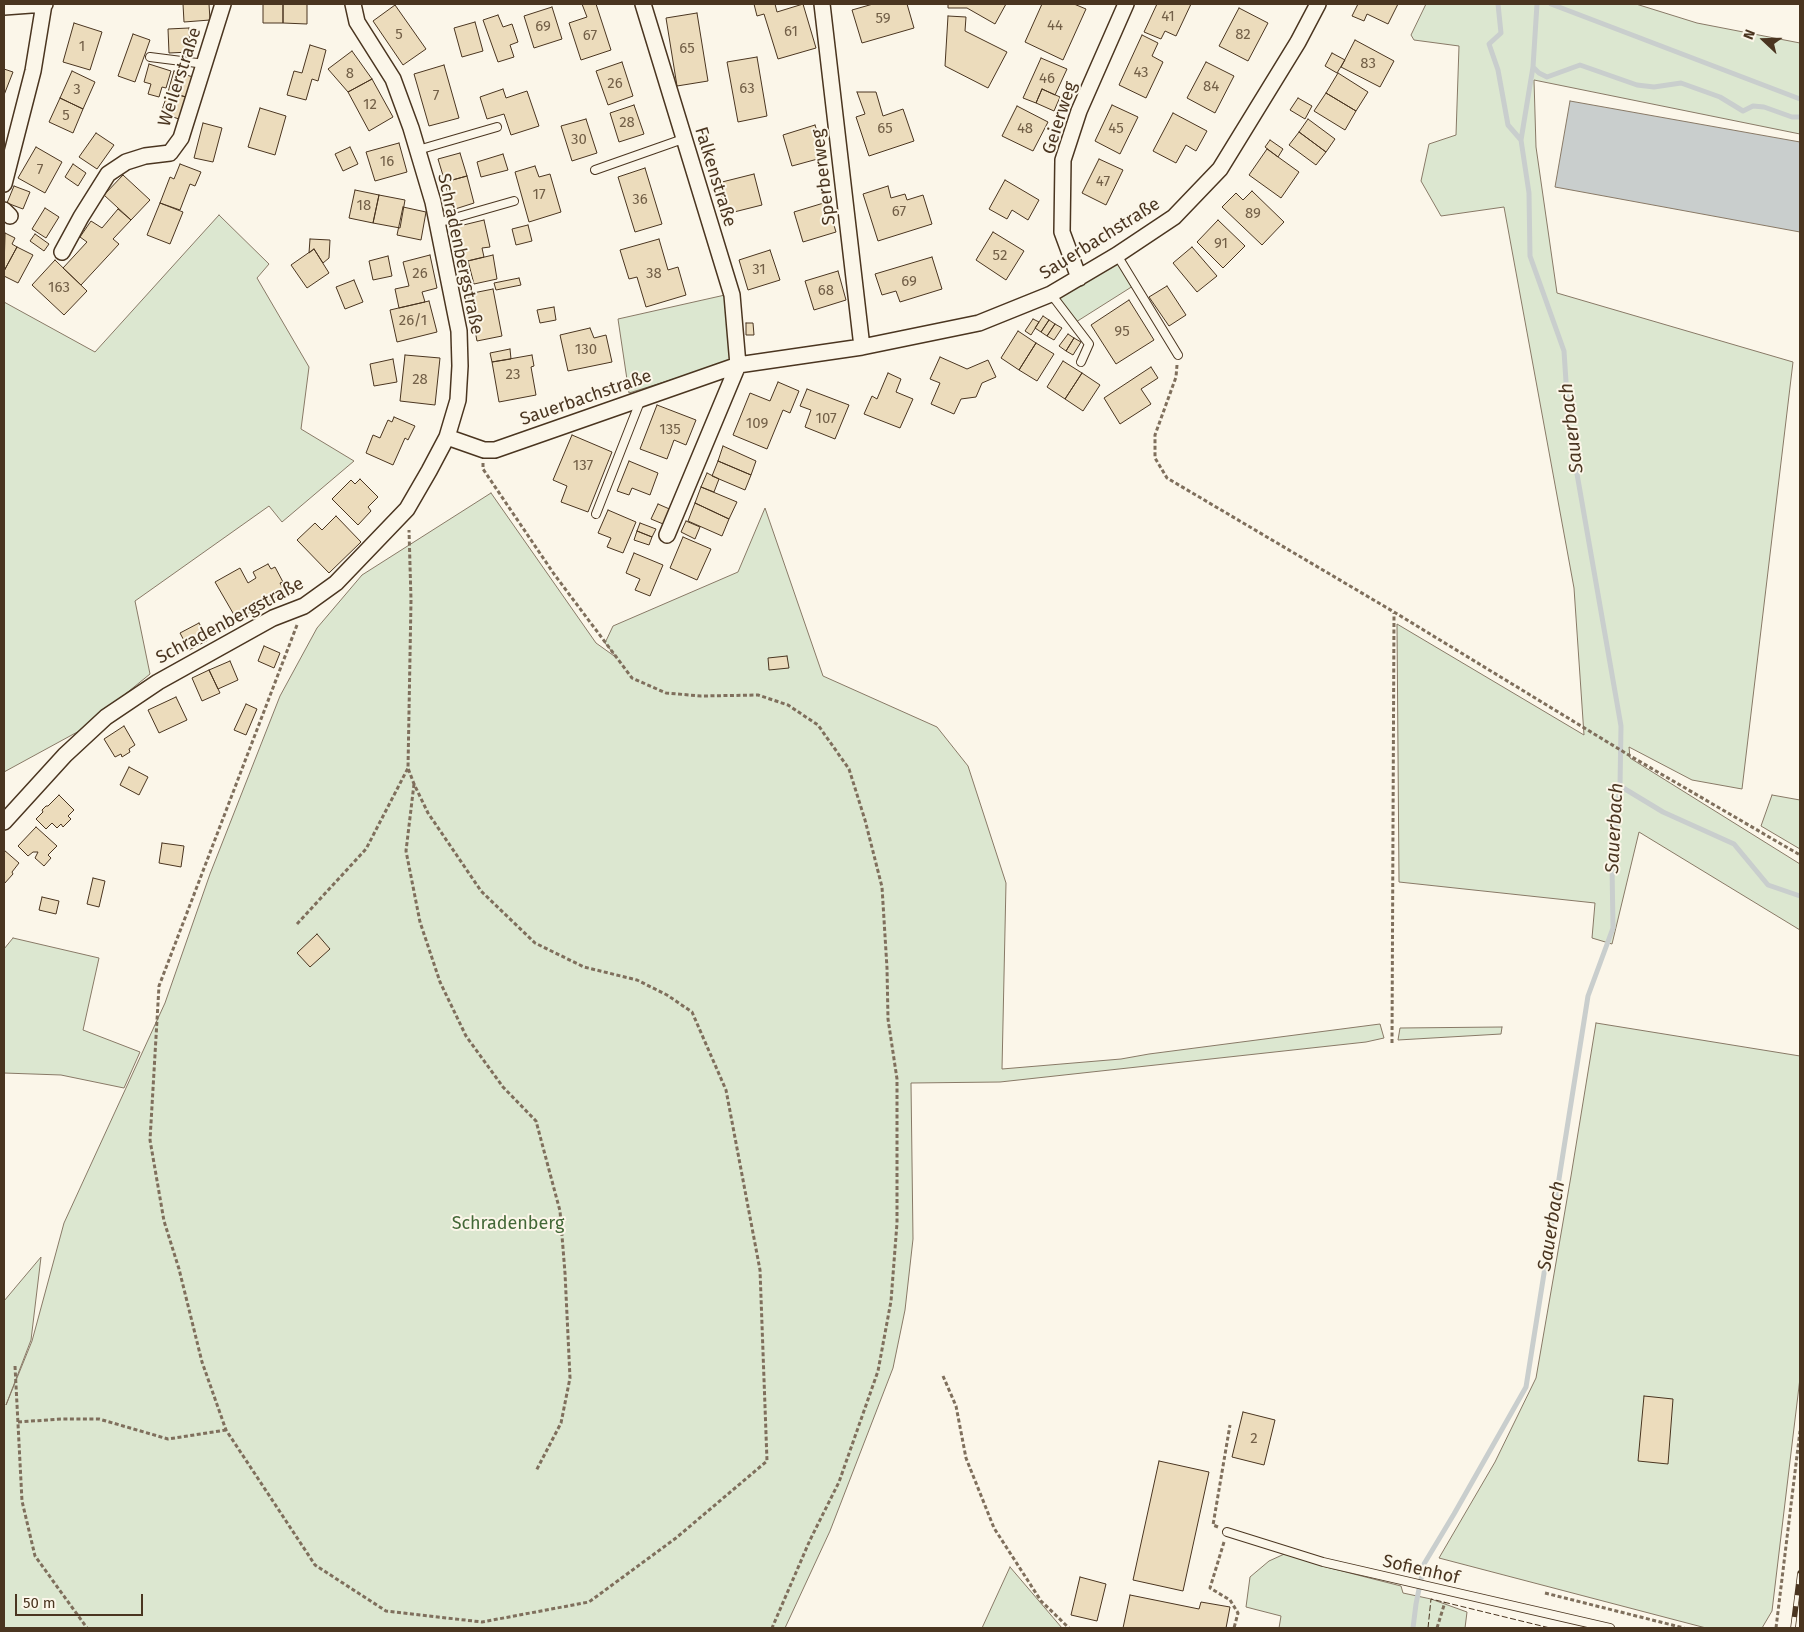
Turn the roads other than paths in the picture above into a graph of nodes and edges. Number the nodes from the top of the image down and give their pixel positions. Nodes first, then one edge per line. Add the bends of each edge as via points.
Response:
1 (44, 4) edge
2 (223, 4) edge
3 (352, 4) edge
4 (643, 4) edge
5 (822, 4) edge
6 (1126, 4) edge
7 (1318, 4) edge
8 (4, 6) edge
9 (150, 57) dead end
10 (205, 64) junction
11 (497, 127) dead end
12 (683, 139) junction
13 (418, 150) junction
14 (594, 170) dead end
15 (4, 184) edge
16 (514, 201) dead end
17 (437, 223) junction
18 (62, 252) dead end
19 (1117, 254) junction
20 (1079, 278) junction
21 (1051, 294) junction
22 (862, 347) junction
23 (1178, 355) road end
24 (1081, 362) dead end
25 (738, 364) junction
26 (641, 398) junction
27 (446, 437) junction
28 (596, 514) dead end
29 (667, 535) dead end
30 (4, 822) edge
31 (1227, 1532) road end
32 (1610, 1628) edge

1 - 8 street
1 - 15 street via 33,71
2 - 10 street, Weilerstraße
3 - 13 street, Schradenbergstraße via 357,22 392,79
4 - 12 street, Falkenstraße
5 - 22 street, Sperberweg
6 - 20 street, Geierweg via 1079,111 1064,160 1062,232
7 - 19 street, Sauerbachstraße via 1220,169 1174,216
9 - 10 lane
10 - 18 street, Weilerstraße via 181,138 170,153 126,162 108,174
11 - 13 lane
12 - 14 lane
12 - 25 street, Falkenstraße via 732,296
13 - 17 street, Schradenbergstraße
16 - 17 lane
17 - 27 street, Schradenbergstraße via 459,331 458,400
19 - 20 street, Sauerbachstraße
19 - 23 lane
20 - 21 street, Sauerbachstraße
21 - 22 street, Sauerbachstraße via 979,322
21 - 24 lane via 1089,344
22 - 25 street, Sauerbachstraße
25 - 26 street, Sauerbachstraße
25 - 29 street
26 - 27 street, Sauerbachstraße via 495,450 484,450
26 - 28 lane
27 - 30 street, Schradenbergstraße via 407,509 336,583 304,606 274,618 158,682 106,717 65,755
31 - 32 lane, Sofienhof via 1323,1562

